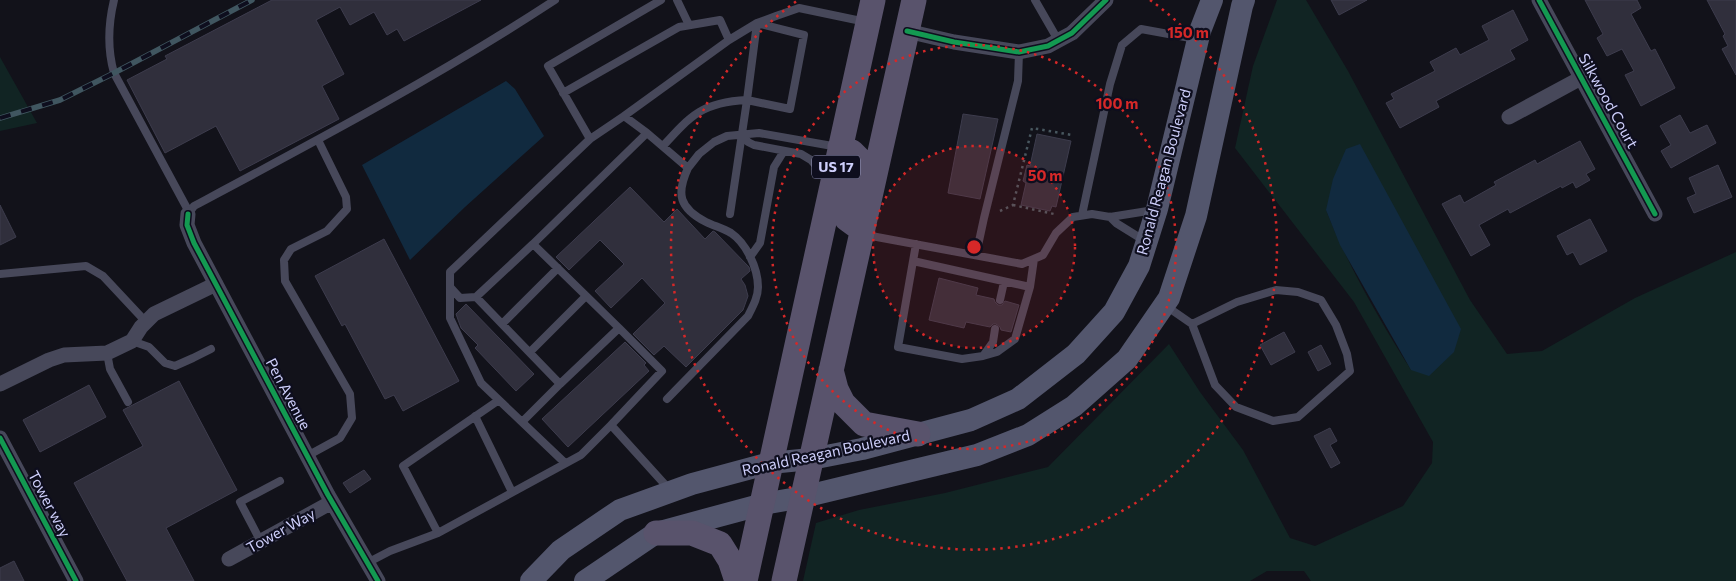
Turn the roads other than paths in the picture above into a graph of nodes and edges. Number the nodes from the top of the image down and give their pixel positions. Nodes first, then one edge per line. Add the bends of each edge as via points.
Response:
1 (114, 0) edge
2 (555, 0) edge
3 (661, 0) edge
4 (677, 0) edge
5 (914, 0) edge
6 (1035, 0) edge
7 (1106, 0) edge
8 (1212, 0) edge
9 (1244, 0) edge
10 (1539, 0) edge
11 (800, 4) edge
12 (870, 11) edge
13 (757, 23) junction
14 (689, 25) junction
15 (907, 31) junction
16 (1198, 39) junction
17 (730, 40) junction
18 (1058, 40) junction
19 (1019, 52) junction
20 (1581, 78) junction
21 (563, 93) junction
22 (747, 100) junction
23 (624, 116) junction
24 (1509, 117) dead end
25 (647, 133) junction
26 (743, 135) junction
27 (590, 139) junction
28 (318, 140) junction
29 (662, 146) junction
30 (840, 147) junction
31 (784, 151) junction
32 (1208, 160) junction
33 (688, 168) junction
34 (832, 184) junction
35 (1157, 209) junction
36 (189, 213) junction
37 (730, 214) dead end
38 (1655, 214) dead end
39 (1082, 215) junction
40 (1110, 217) junction
41 (862, 232) junction
42 (1147, 242) junction
43 (533, 244) junction
44 (916, 244) junction
45 (976, 255) junction
46 (750, 257) junction
47 (1034, 259) junction
48 (913, 261) junction
49 (558, 268) junction
50 (0, 274) edge
51 (1004, 282) junction
52 (216, 284) junction
53 (450, 287) junction
54 (1030, 287) junction
55 (586, 296) junction
56 (476, 297) junction
57 (1000, 300) dead end
58 (1164, 305) junction
59 (146, 322) junction
60 (502, 324) junction
61 (1192, 324) junction
62 (619, 328) junction
63 (995, 329) dead end
64 (132, 341) junction
65 (211, 349) dead end
66 (530, 352) junction
67 (108, 353) junction
68 (983, 356) junction
69 (831, 369) junction
70 (0, 384) edge
71 (560, 384) junction
72 (666, 399) dead end
73 (499, 400) junction
74 (128, 402) dead end
75 (474, 416) junction
76 (522, 422) junction
77 (611, 425) junction
78 (918, 434) junction
79 (0, 438) edge
80 (307, 456) junction
81 (811, 459) junction
82 (565, 463) junction
83 (770, 463) junction
84 (280, 481) dead end
85 (671, 491) junction
86 (512, 492) junction
87 (803, 497) junction
88 (332, 502) junction
89 (763, 504) junction
90 (438, 533) junction
91 (656, 533) junction
92 (261, 542) junction
93 (229, 559) dead end
94 (367, 563) junction
95 (76, 581) edge
96 (378, 581) edge
97 (531, 581) edge
98 (585, 581) edge
99 (737, 581) edge
100 (745, 581) edge
101 (784, 581) edge

1 - 36 lane via 109,20 110,59 114,73
2 - 28 lane
3 - 21 lane via 548,66
4 - 14 lane
5 - 15 main road, US 17
6 - 18 lane
7 - 18 street via 1072,33
8 - 16 main road, Ronald Reagan Boulevard
9 - 32 main road
10 - 20 street, Silkwood Court
11 - 12 lane
11 - 13 lane
12 - 30 main road, US 17
13 - 17 lane
13 - 22 lane
13 - 22 lane via 804,35 790,109
14 - 17 lane via 720,20
14 - 21 lane via 679,27
15 - 19 street
15 - 41 main road, US 17
16 - 32 main road via 1213,46 1218,64 1208,128
16 - 35 main road, Ronald Reagan Boulevard
16 - 39 lane via 1141,30 1122,45 1110,84
17 - 23 lane
18 - 19 street via 1048,46
19 - 45 lane via 1018,81
20 - 24 street
20 - 38 street, Silkwood Court
21 - 27 lane
22 - 26 lane
22 - 29 lane via 725,101 706,107 688,119
23 - 25 lane
23 - 27 lane
25 - 29 lane
25 - 43 lane
26 - 30 lane via 760,133
26 - 31 lane via 754,145
26 - 33 lane via 727,136 714,142
26 - 37 lane
27 - 53 lane via 450,272
28 - 36 lane via 194,206
28 - 80 lane via 346,197 347,209 327,232 291,249 284,260 285,281 350,394 352,418 340,438
29 - 33 lane
30 - 34 main road, US 17
30 - 41 main road via 858,158 846,213 847,219
31 - 34 lane via 812,160
31 - 46 lane via 774,167 760,243
32 - 58 main road via 1196,216
33 - 46 lane via 680,192 683,202 705,221 732,233
34 - 83 main road, US 17
35 - 40 lane
35 - 42 main road, Ronald Reagan Boulevard
36 - 52 street, Pen Avenue via 187,225
39 - 40 lane
39 - 47 lane via 1073,216 1056,233 1043,255
40 - 42 lane
41 - 44 lane
41 - 69 main road, US 17
42 - 78 main road, Ronald Reagan Boulevard via 1139,266 1114,312 1076,354 1018,398 972,420
43 - 49 lane
43 - 56 lane
44 - 45 lane
44 - 48 lane
45 - 47 lane via 1022,264
46 - 72 lane via 758,287 748,316
47 - 54 lane
48 - 51 lane
48 - 68 lane via 898,347 962,360
49 - 55 lane
49 - 60 lane
50 - 59 lane via 86,266 103,276
51 - 54 lane
51 - 57 lane
52 - 59 street via 154,314
52 - 80 street, Pen Avenue
53 - 56 lane via 460,298
53 - 73 lane via 450,318 482,383
54 - 68 lane via 1015,339 997,352
55 - 62 lane
55 - 66 lane
56 - 60 lane
58 - 61 lane
58 - 87 main road via 1127,359 1074,406 1028,435 977,456
59 - 64 street
60 - 66 lane
61 - 61 lane via 1215,385 1236,406 1273,421 1298,417 1350,371 1336,325 1321,300 1298,292 1276,290 1237,302
62 - 71 lane
62 - 77 lane via 662,371
63 - 68 lane via 992,342
64 - 65 lane via 148,347 165,363 174,366
64 - 67 street
66 - 71 lane
67 - 70 street via 64,355
67 - 74 lane via 110,369
69 - 78 main road via 843,402 864,424
69 - 81 main road, US 17
71 - 76 lane
73 - 75 lane
73 - 76 lane
75 - 86 lane
75 - 90 lane via 403,466
76 - 82 lane
77 - 82 lane via 580,455
77 - 85 lane
78 - 81 main road, Ronald Reagan Boulevard
79 - 95 street, Tower way
80 - 88 street, Pen Avenue
81 - 83 main road, Ronald Reagan Boulevard
81 - 87 main road, US 17
82 - 86 lane
83 - 85 main road, Ronald Reagan Boulevard
83 - 89 main road, US 17
84 - 92 lane via 240,502
85 - 97 main road, Ronald Reagan Boulevard via 620,510 561,550
86 - 90 lane
87 - 89 main road
87 - 101 main road, US 17
88 - 92 street, Tower Way
88 - 94 street, Pen Avenue
89 - 91 main road
89 - 100 main road, US 17
90 - 94 lane
91 - 98 main road
91 - 99 main road via 692,533 720,544
92 - 93 street, Tower Way
94 - 96 street, Pen Avenue

